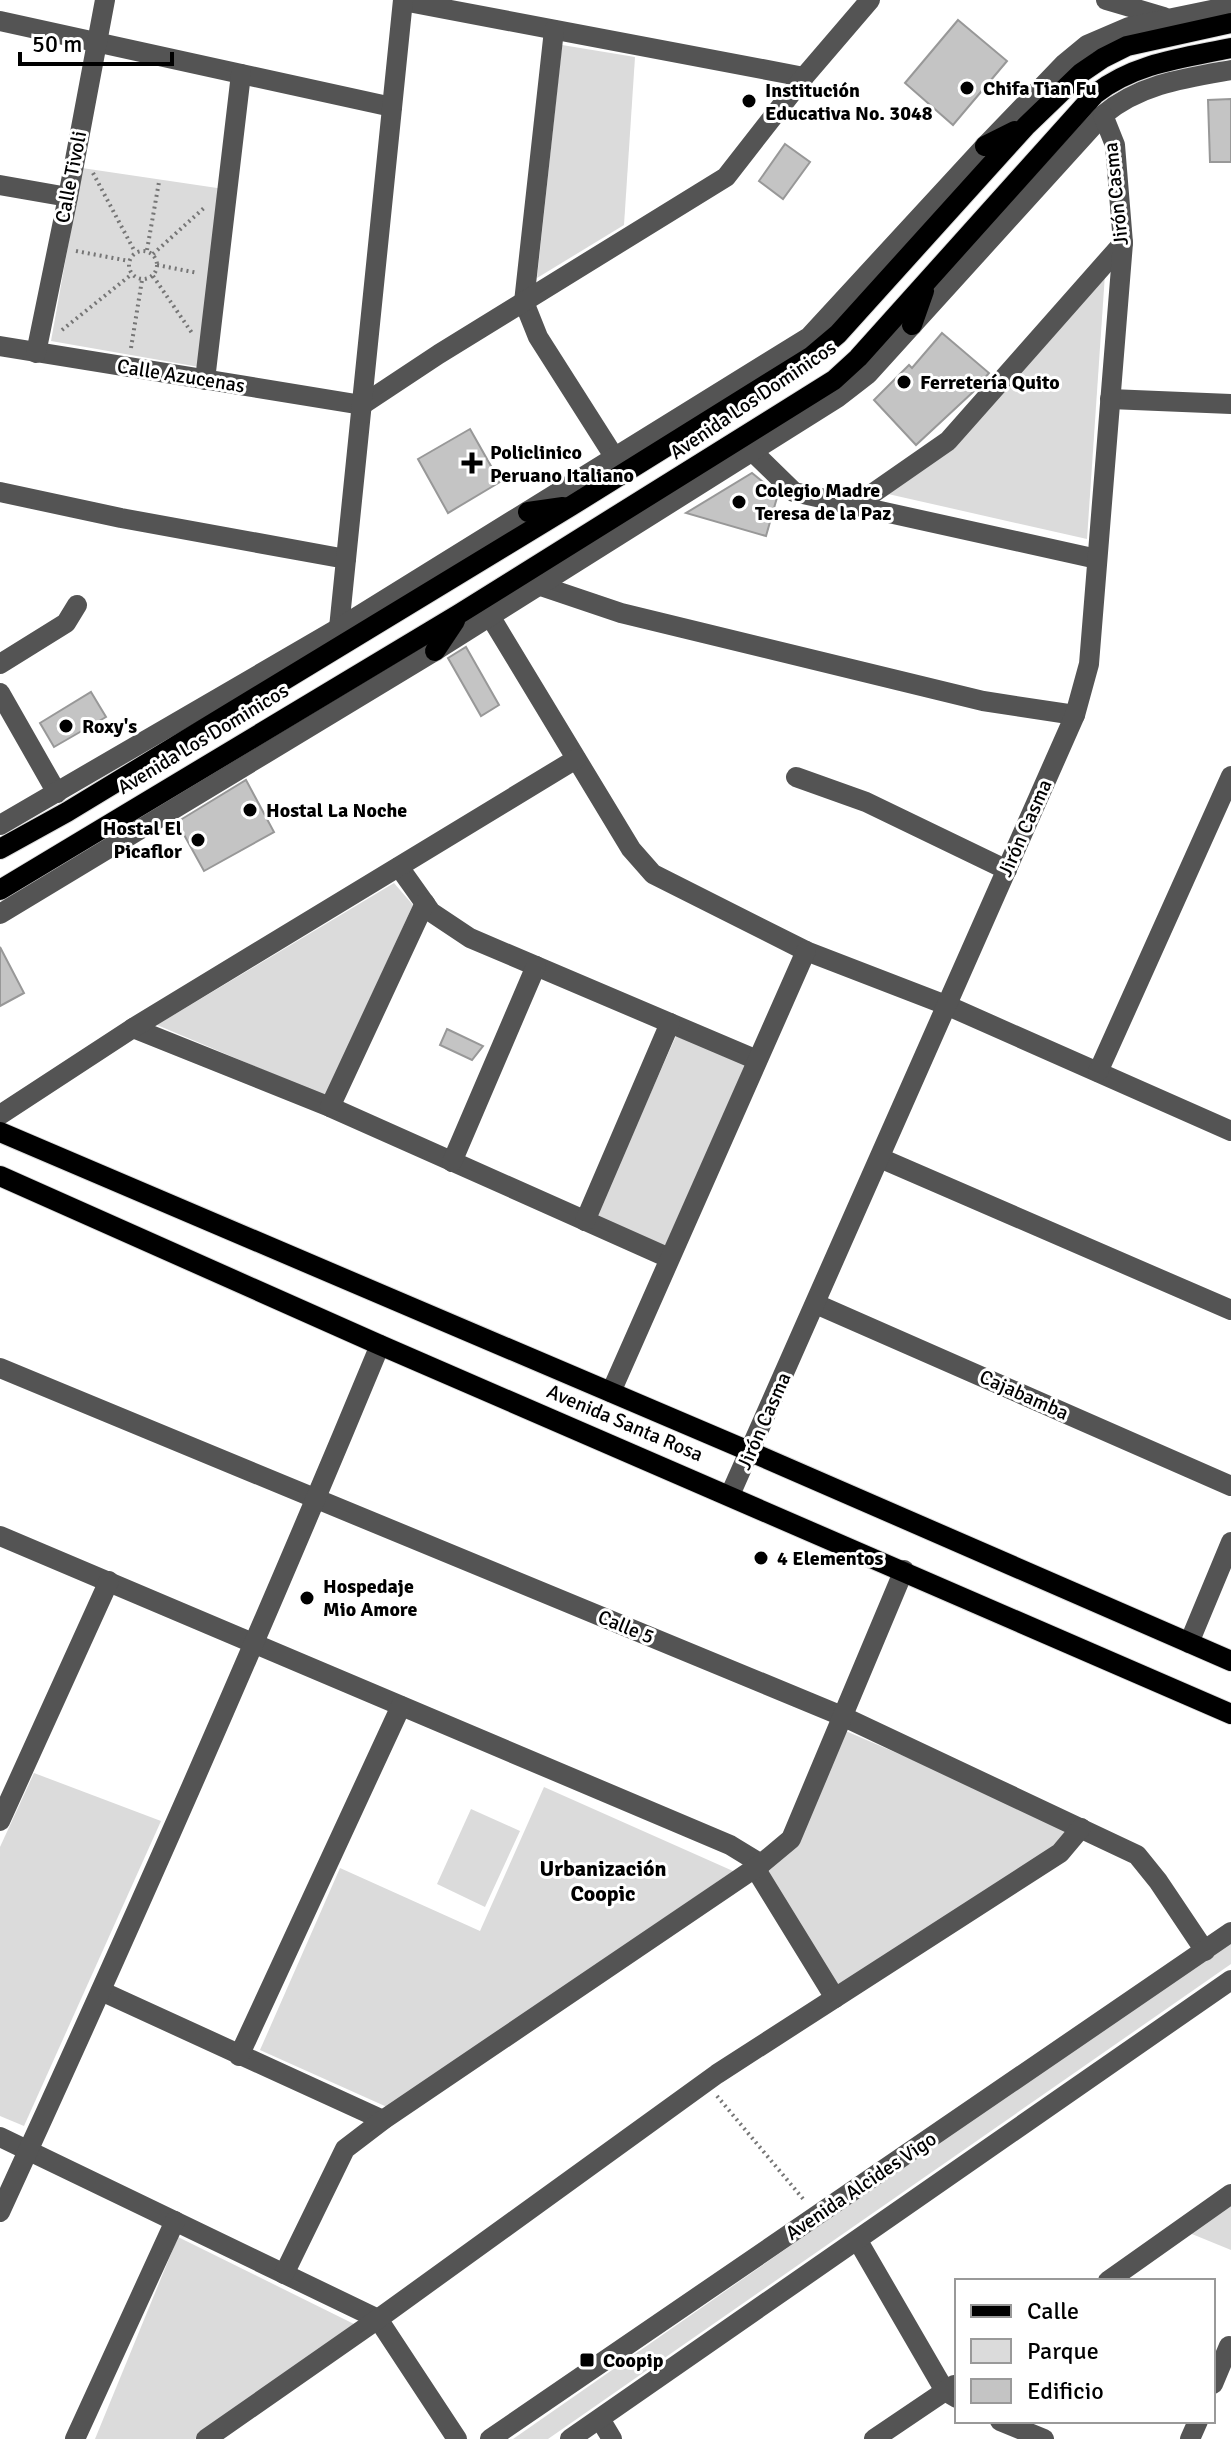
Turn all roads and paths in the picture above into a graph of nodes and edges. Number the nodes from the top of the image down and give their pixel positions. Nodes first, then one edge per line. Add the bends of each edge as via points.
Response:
1 (105, 0) edge
2 (403, 0) edge
3 (870, 0) edge
4 (1106, 0) edge
5 (1231, 6) edge
6 (1188, 7) edge
7 (1167, 18) junction
8 (0, 21) edge
9 (1231, 23) edge
10 (554, 30) junction
11 (97, 43) junction
12 (1231, 48) edge
13 (1231, 70) edge
14 (241, 74) junction
15 (804, 77) junction
16 (392, 107) junction
17 (1103, 115) junction
18 (1026, 126) junction
19 (985, 146) junction
20 (92, 172) dead end
21 (159, 182) dead end
22 (0, 185) edge
23 (68, 197) junction
24 (210, 202) dead end
25 (1123, 243) junction
26 (71, 249) dead end
27 (135, 252) junction
28 (150, 252) junction
29 (129, 261) junction
30 (157, 265) junction
31 (199, 273) dead end
32 (132, 274) junction
33 (153, 276) junction
34 (142, 280) junction
35 (928, 280) junction
36 (524, 302) junction
37 (912, 325) junction
38 (55, 335) dead end
39 (197, 342) dead end
40 (0, 346) edge
41 (131, 349) dead end
42 (36, 353) junction
43 (205, 380) junction
44 (1110, 399) junction
45 (1231, 404) edge
46 (362, 405) junction
47 (753, 452) junction
48 (615, 458) junction
49 (0, 492) edge
50 (856, 505) junction
51 (571, 506) junction
52 (528, 512) junction
53 (346, 559) junction
54 (1097, 559) junction
55 (538, 585) junction
56 (77, 605) dead end
57 (459, 614) junction
58 (490, 616) junction
59 (339, 628) junction
60 (435, 651) junction
61 (0, 664) edge
62 (0, 693) edge
63 (1075, 715) junction
64 (576, 759) junction
65 (1231, 776) edge
66 (796, 777) dead end
67 (57, 793) junction
68 (0, 825) edge
69 (0, 849) edge
70 (399, 867) junction
71 (1007, 870) junction
72 (0, 890) edge
73 (425, 903) junction
74 (0, 914) edge
75 (806, 951) junction
76 (536, 966) junction
77 (946, 1005) junction
78 (670, 1023) junction
79 (133, 1028) junction
80 (757, 1060) junction
81 (1098, 1072) junction
82 (330, 1107) junction
83 (0, 1115) edge
84 (1231, 1131) edge
85 (0, 1132) edge
86 (880, 1158) junction
87 (452, 1162) junction
88 (0, 1176) edge
89 (585, 1221) junction
90 (669, 1258) junction
91 (816, 1304) junction
92 (1231, 1310) edge
93 (380, 1345) junction
94 (0, 1368) edge
95 (611, 1392) junction
96 (751, 1452) junction
97 (1231, 1486) edge
98 (730, 1495) junction
99 (316, 1500) junction
100 (0, 1536) edge
101 (1231, 1542) edge
102 (904, 1570) junction
103 (109, 1581) junction
104 (255, 1642) junction
105 (1189, 1643) junction
106 (1231, 1661) edge
107 (401, 1706) junction
108 (1231, 1714) edge
109 (842, 1716) junction
110 (0, 1821) edge
111 (1081, 1828) junction
112 (758, 1866) junction
113 (1231, 1932) edge
114 (1205, 1951) junction
115 (1231, 1980) edge
116 (101, 1991) junction
117 (835, 1998) junction
118 (239, 2056) junction
119 (706, 2082) junction
120 (383, 2120) junction
121 (0, 2137) edge
122 (28, 2150) junction
123 (1231, 2194) edge
124 (0, 2212) edge
125 (817, 2216) junction
126 (175, 2221) junction
127 (858, 2241) junction
128 (284, 2274) junction
129 (1111, 2279) edge
130 (378, 2319) junction
131 (1224, 2344) edge
132 (1215, 2377) edge
133 (953, 2391) edge
134 (600, 2419) junction
135 (1005, 2423) edge
136 (75, 2439) edge
137 (206, 2439) edge
138 (457, 2439) edge
139 (490, 2439) edge
140 (570, 2439) edge
141 (612, 2439) edge
142 (874, 2439) edge
143 (1044, 2439) edge

1 - 11 street, Calle Tivoli
2 - 10 street
2 - 16 street
3 - 15 street
4 - 7 street
5 - 6 street, Avenida Los Dominicos
6 - 7 street, Avenida Los Dominicos
7 - 19 street, Avenida Los Dominicos via 1087,45
8 - 11 street
9 - 18 main road, Avenida Los Dominicos via 1117,51 1081,73
10 - 15 street
10 - 36 street
11 - 14 street
11 - 23 street, Calle Tivoli
12 - 35 main road, Avenida Los Dominicos via 1150,65 1095,94
13 - 17 street, Avenida Los Dominicos via 1147,88
14 - 16 street
14 - 43 street
15 - 36 street via 726,177
16 - 46 street
17 - 25 street, Jirón Casma via 1115,145
17 - 37 street, Avenida Los Dominicos
18 - 19 main road
18 - 51 main road, Avenida Los Dominicos via 821,350
19 - 48 street, Avenida Los Dominicos via 819,329
20 - 27 path
21 - 28 path
22 - 23 street
23 - 42 street, Calle Tivoli
24 - 28 path
25 - 44 street, Jirón Casma
25 - 50 street via 948,441
26 - 29 path
27 - 28 path
27 - 29 path
28 - 30 path
29 - 32 path
30 - 31 path
30 - 33 path
32 - 34 path
32 - 38 path
33 - 34 path
33 - 39 path
34 - 41 path
35 - 37 main road
35 - 57 main road, Avenida Los Dominicos via 834,380
36 - 46 street
36 - 48 street via 538,337
37 - 47 street, Avenida Los Dominicos via 848,391
40 - 42 street, Calle Azucenas
42 - 43 street, Calle Azucenas
43 - 46 street, Calle Azucenas
44 - 45 street
44 - 54 street, Jirón Casma
46 - 53 street
47 - 50 street via 794,492
47 - 55 street, Avenida Los Dominicos
48 - 52 street, Avenida Los Dominicos
49 - 53 street
50 - 54 street
51 - 52 main road
51 - 69 main road, Avenida Los Dominicos
52 - 59 street, Avenida Los Dominicos
53 - 59 street
54 - 63 street, Jirón Casma via 1089,664
55 - 58 street, Avenida Los Dominicos
55 - 63 street via 621,613 983,701
56 - 61 street via 66,623
57 - 60 main road
57 - 72 main road, Avenida Los Dominicos
58 - 60 street, Avenida Los Dominicos
58 - 64 street
59 - 67 street, Avenida Los Dominicos
60 - 74 street, Avenida Los Dominicos
62 - 67 street
63 - 71 street, Jirón Casma
64 - 70 street
64 - 75 street via 631,849 653,874
65 - 81 street
66 - 71 street via 866,802
67 - 68 street, Avenida Los Dominicos
70 - 73 street
70 - 79 street
71 - 77 street, Jirón Casma
73 - 76 street via 470,938
73 - 82 street
75 - 77 street
75 - 80 street
76 - 78 street
76 - 87 street
77 - 81 street
77 - 86 street, Jirón Casma
78 - 80 street
78 - 89 street
79 - 82 street
79 - 83 street
80 - 90 street
81 - 84 street
82 - 87 street
85 - 95 main road, Avenida Santa Rosa
86 - 91 street, Jirón Casma
86 - 92 street
87 - 89 street
88 - 93 main road, Avenida Santa Rosa
89 - 90 street
90 - 95 street
91 - 96 street, Jirón Casma
91 - 97 street, Cajabamba
93 - 98 main road, Avenida Santa Rosa
93 - 99 street
94 - 99 street, Calle 5
95 - 96 main road, Avenida Santa Rosa
96 - 98 street, Jirón Casma
96 - 105 main road, Avenida Santa Rosa
98 - 102 main road, Avenida Santa Rosa
99 - 104 street
99 - 109 street, Calle 5
100 - 103 street
101 - 105 street
102 - 108 main road, Avenida Santa Rosa
102 - 109 street
103 - 104 street
103 - 110 street
104 - 107 street
104 - 116 street
105 - 106 main road, Avenida Santa Rosa
107 - 112 street via 730,1845
107 - 118 street
109 - 111 street, Calle 5
109 - 112 street via 791,1839
111 - 114 street, Calle 5 via 1137,1855
111 - 117 street via 1060,1853
112 - 117 street
112 - 120 street
113 - 114 street, Avenida Alcides Vigo
114 - 125 street, Avenida Alcides Vigo
115 - 127 street
116 - 118 street
116 - 122 street
117 - 119 street
118 - 120 street
119 - 125 path
119 - 130 street
120 - 128 street via 345,2149
121 - 122 street
122 - 124 street
122 - 126 street
123 - 129 street
125 - 139 street, Avenida Alcides Vigo
126 - 128 street
126 - 136 street
127 - 133 street
127 - 134 street
128 - 130 street
130 - 137 street
130 - 138 street
131 - 132 street
133 - 142 street
134 - 140 street
134 - 141 street
135 - 143 street

